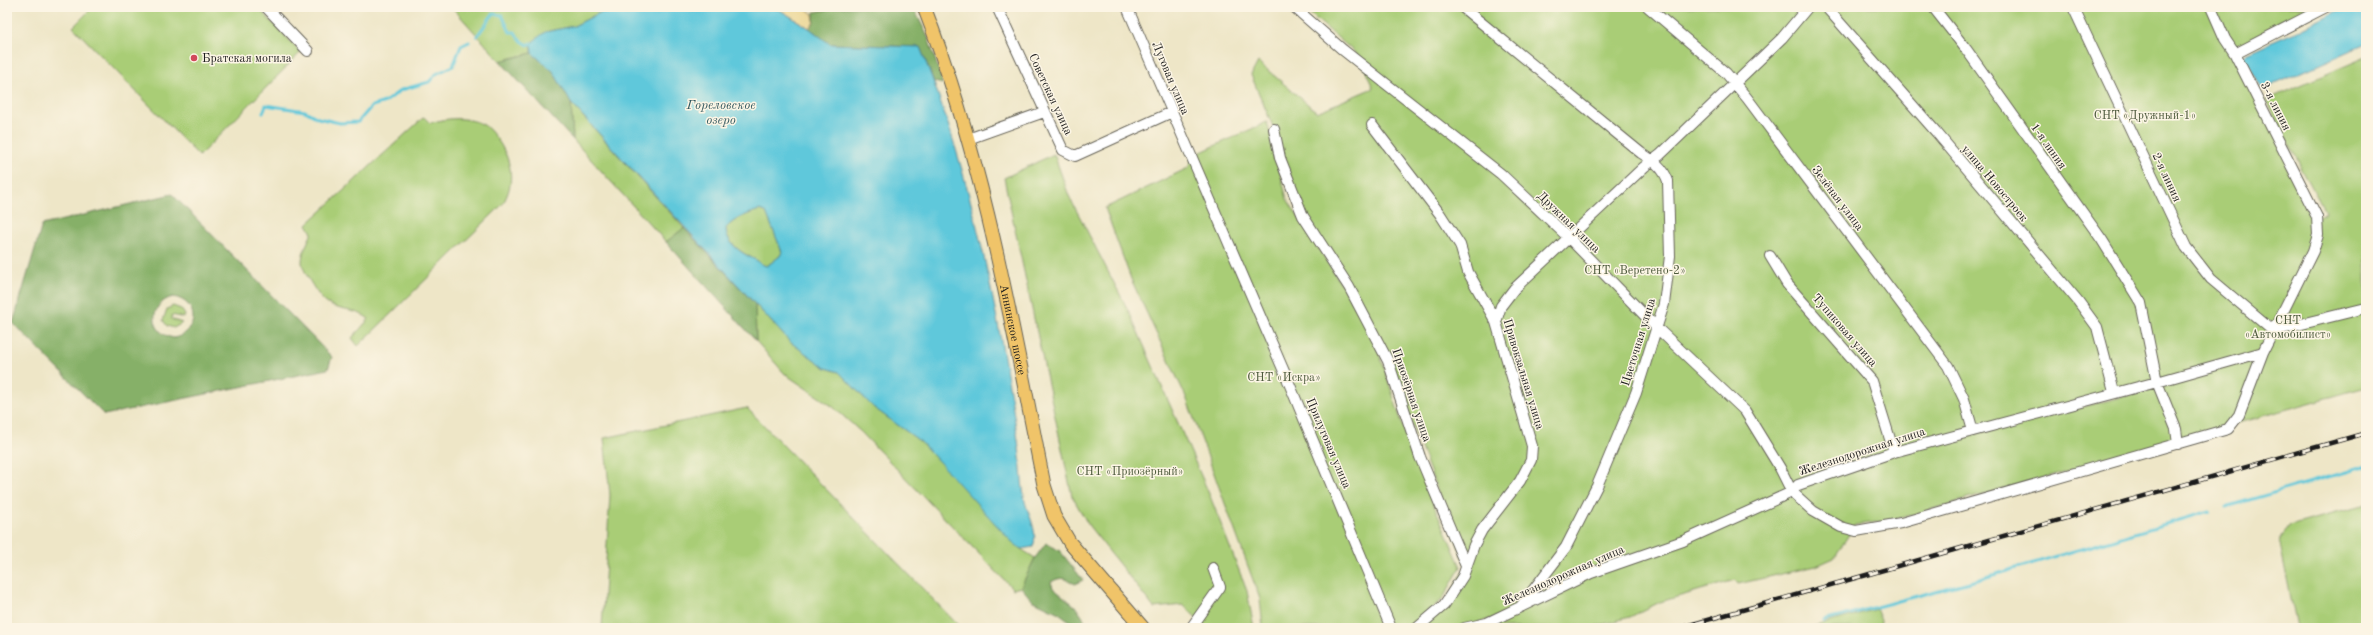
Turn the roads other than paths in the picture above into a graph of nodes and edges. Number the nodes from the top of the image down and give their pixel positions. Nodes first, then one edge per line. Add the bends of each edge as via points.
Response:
1 (266, 7) edge
2 (924, 7) edge
3 (997, 7) edge
4 (1127, 7) edge
5 (1294, 7) edge
6 (1462, 7) edge
7 (1648, 7) edge
8 (1808, 7) edge
9 (1826, 7) edge
10 (1933, 7) edge
11 (2073, 7) edge
12 (2211, 7) edge
13 (2322, 8) edge
14 (308, 51) dead end
15 (2235, 54) junction
16 (1734, 84) junction
17 (1044, 112) junction
18 (1172, 112) junction
19 (1372, 125) dead end
20 (1274, 129) dead end
21 (968, 139) junction
22 (1192, 159) joint
23 (1652, 160) junction
24 (1568, 237) junction
25 (1770, 256) dead end
26 (2366, 308) edge
27 (1496, 322) junction
28 (1657, 328) junction
29 (2273, 331) junction
30 (2263, 352) junction
31 (2157, 382) junction
32 (2114, 392) junction
33 (1973, 431) junction
34 (2178, 444) junction
35 (1894, 452) junction
36 (1792, 492) junction
37 (1466, 566) junction
38 (1213, 568) dead end
39 (1520, 608) junction
40 (1142, 628) edge
41 (1190, 628) edge
42 (1391, 628) edge
43 (1417, 628) edge
44 (1464, 628) edge

1 - 14 street
2 - 21 main road, Аннинское шоссе via 952,82
3 - 17 street, Советская улица
4 - 18 street, Луговая улица
5 - 24 street, Дружная улица via 1501,174
6 - 23 street, Цветочная улица
7 - 16 street, Зелёная улица via 1726,73
8 - 16 street via 1782,38
9 - 32 street, улица Новостроек via 2078,301 2097,327
10 - 31 street, 1-я линия via 1966,49 2102,240 2141,303
11 - 29 street, 2-я линия via 2186,247 2211,279
12 - 15 street, 3-я линия via 2225,39
13 - 15 street
15 - 29 street, 3-я линия via 2317,217 2318,235 2313,251
16 - 23 street
16 - 33 street, Зелёная улица via 1948,366 1964,399
17 - 18 street, Советская улица via 1063,150 1075,156
17 - 21 street
18 - 22 street, Луговая улица
19 - 27 street, Привокзальная улица via 1460,244 1468,272
20 - 37 street, Приозёрная улица via 1280,158 1303,216 1349,287 1388,361 1420,457
21 - 40 main road, Аннинское шоссе via 987,207 1044,485 1054,516 1070,543
22 - 42 street, Прилуговая улица
23 - 24 street
23 - 28 street, Цветочная улица via 1664,170 1668,181 1670,256 1664,304
24 - 27 street via 1514,289 1501,306
24 - 28 street, Дружная улица
25 - 35 street, Тупиковая улица via 1787,284 1872,381
26 - 29 street
27 - 37 street, Привокзальная улица via 1532,446 1531,460 1520,481 1482,530
28 - 36 street, Дружная улица via 1745,411
28 - 39 street, Цветочная улица via 1636,393 1598,486 1566,547
29 - 30 street
30 - 31 street, Железнодорожная улица
30 - 34 street via 2239,415 2228,429
31 - 32 street, Железнодорожная улица
31 - 34 street via 2176,429
32 - 33 street, Железнодорожная улица
33 - 35 street, Железнодорожная улица
34 - 36 street via 1901,523 1856,531 1841,528 1813,511
35 - 36 street, Железнодорожная улица via 1798,485
36 - 39 street, Железнодорожная улица via 1683,541 1591,573
37 - 43 street, Привокзальная улица via 1463,576 1444,604
38 - 41 street via 1220,587
39 - 44 street, Железнодорожная улица via 1487,623

